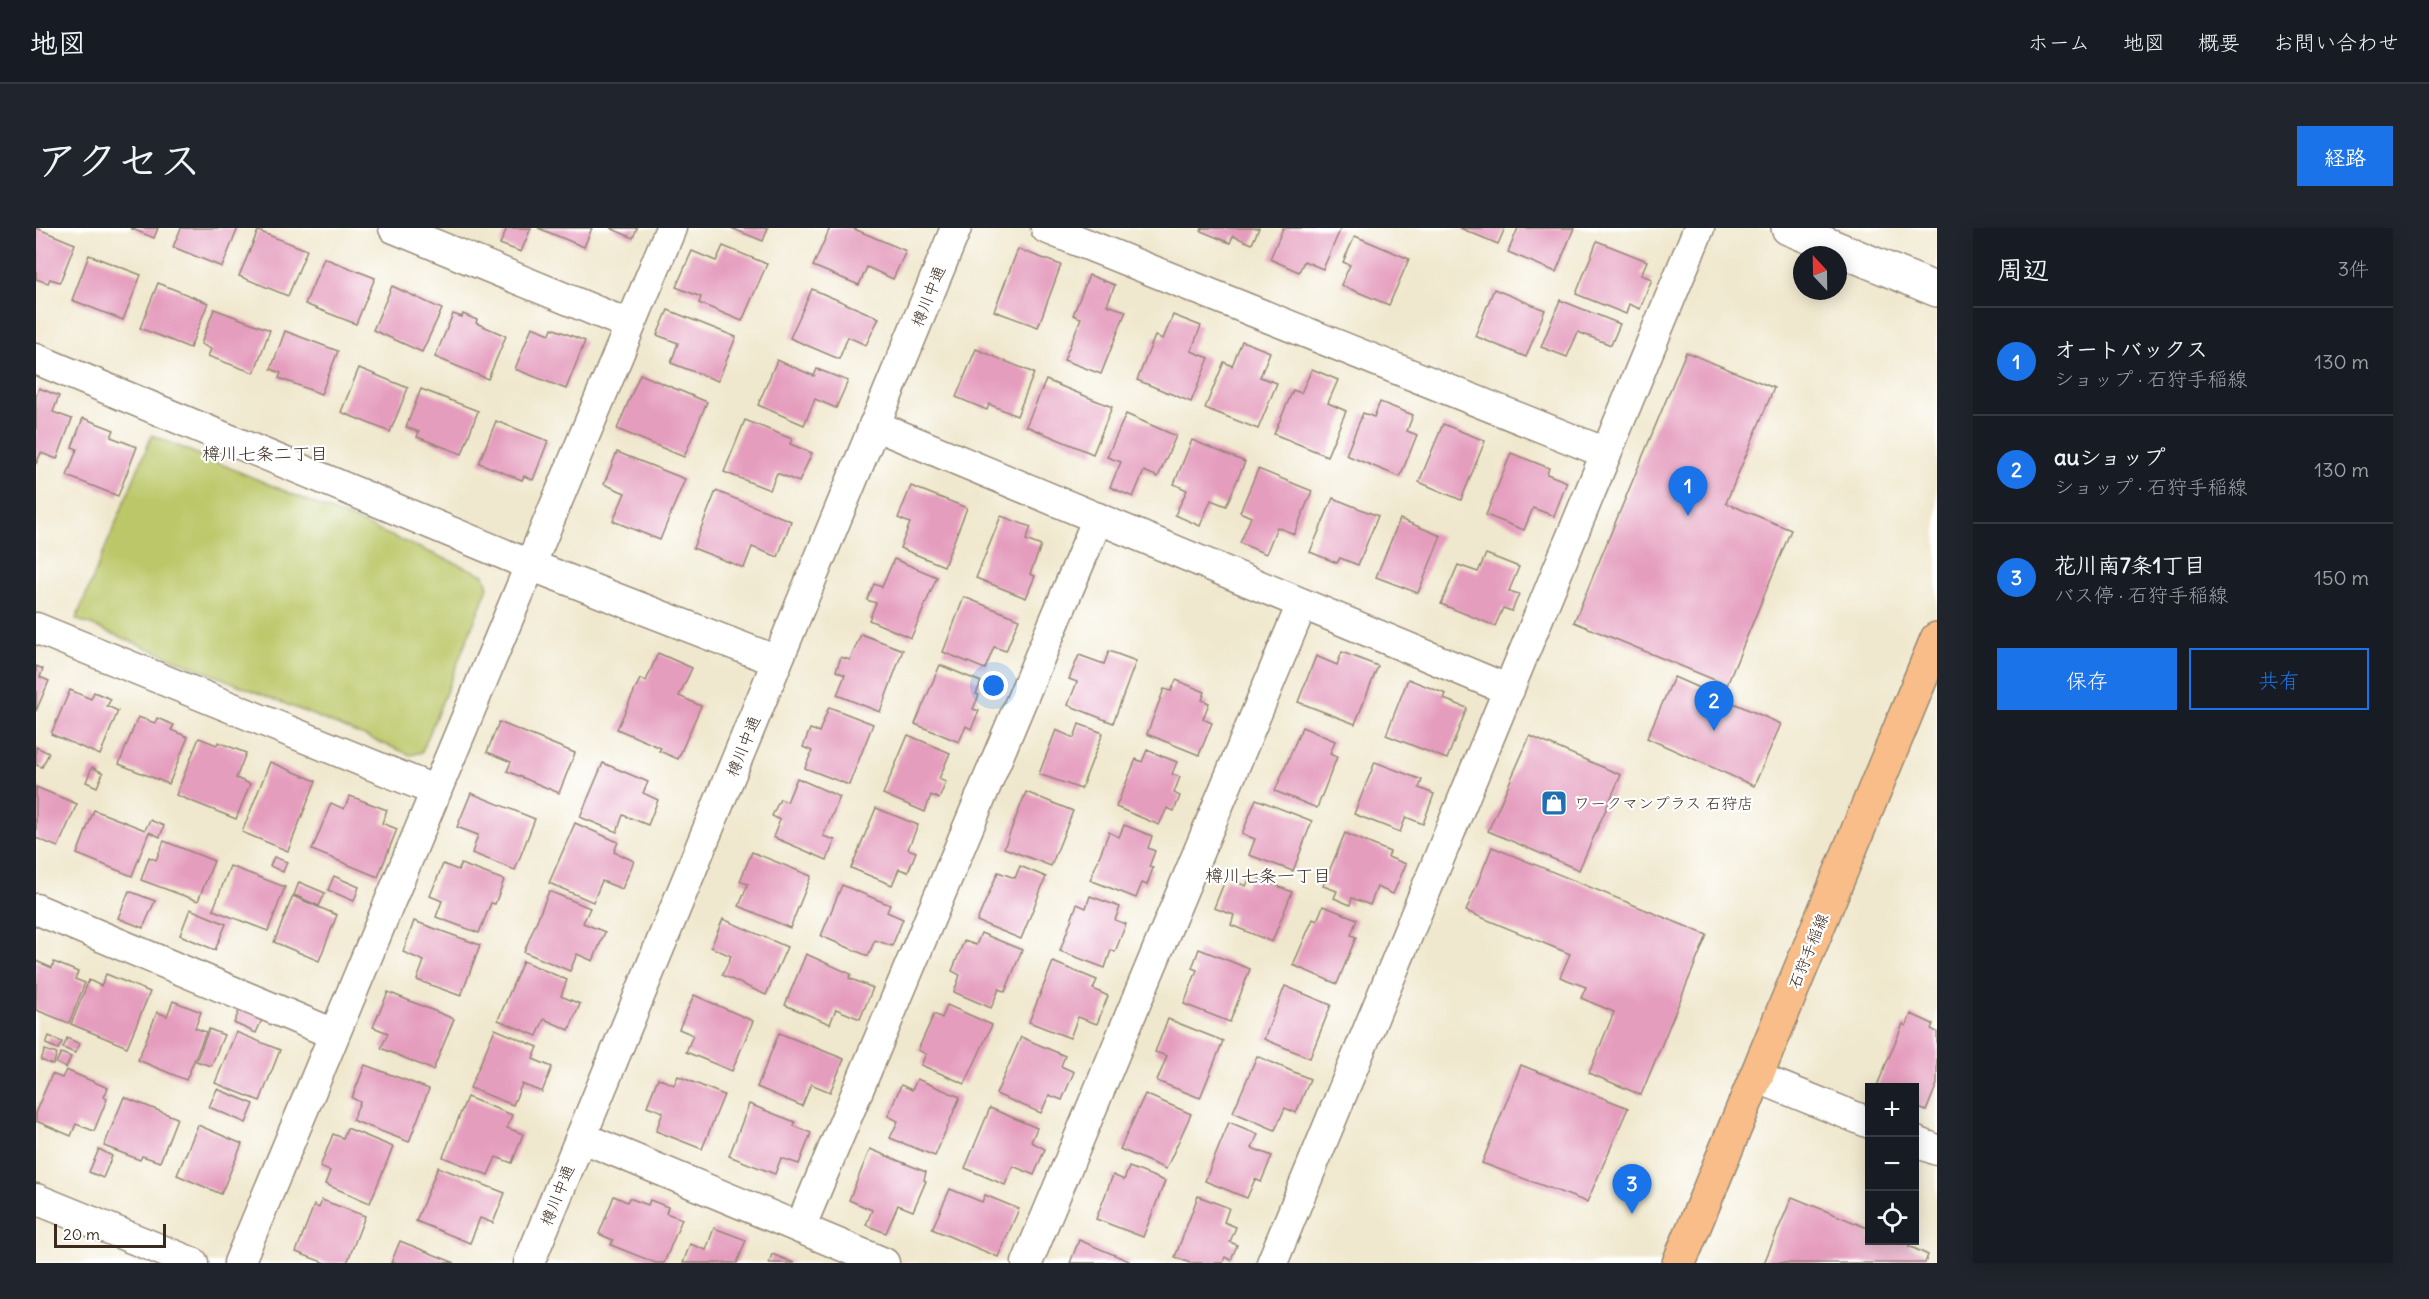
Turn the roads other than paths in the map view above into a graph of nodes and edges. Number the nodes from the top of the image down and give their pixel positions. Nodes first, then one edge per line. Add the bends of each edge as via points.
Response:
1 (393, 228) edge
2 (670, 228) edge
3 (956, 228) edge
4 (1046, 228) edge
5 (1699, 228) edge
6 (1788, 228) edge
7 (1937, 290) edge
8 (630, 325) junction
9 (36, 359) edge
10 (874, 425) junction
11 (1606, 453) junction
12 (1098, 518) junction
13 (530, 565) junction
14 (1302, 604) junction
15 (36, 628) edge
16 (1937, 639) edge
17 (777, 661) junction
18 (1509, 690) junction
19 (436, 790) junction
20 (36, 909) edge
21 (334, 1034) junction
22 (1756, 1077) junction
23 (1865, 1121) edge
24 (581, 1137) junction
25 (1919, 1143) edge
26 (1937, 1150) edge
27 (36, 1199) edge
28 (800, 1228) junction
29 (139, 1253) edge
30 (193, 1263) edge
31 (239, 1263) edge
32 (529, 1263) edge
33 (884, 1263) edge
34 (1027, 1263) edge
35 (1272, 1263) edge
36 (1679, 1263) edge

1 - 8 street
2 - 8 street
3 - 10 street, 樽川中通
4 - 11 street
5 - 11 street
6 - 7 street
8 - 13 street
9 - 13 street
10 - 12 street
10 - 17 street, 樽川中通
11 - 18 street
12 - 14 street
12 - 28 street
13 - 17 street
13 - 19 street
14 - 18 street
14 - 34 street
15 - 19 street
16 - 22 main road, 石狩手稲線
17 - 24 street, 樽川中通
18 - 35 street
19 - 21 street
20 - 21 street
21 - 31 street
22 - 23 street
22 - 36 main road, 石狩手稲線
24 - 28 street
24 - 32 street, 樽川中通
25 - 26 street
27 - 29 street
28 - 33 street
29 - 30 street

